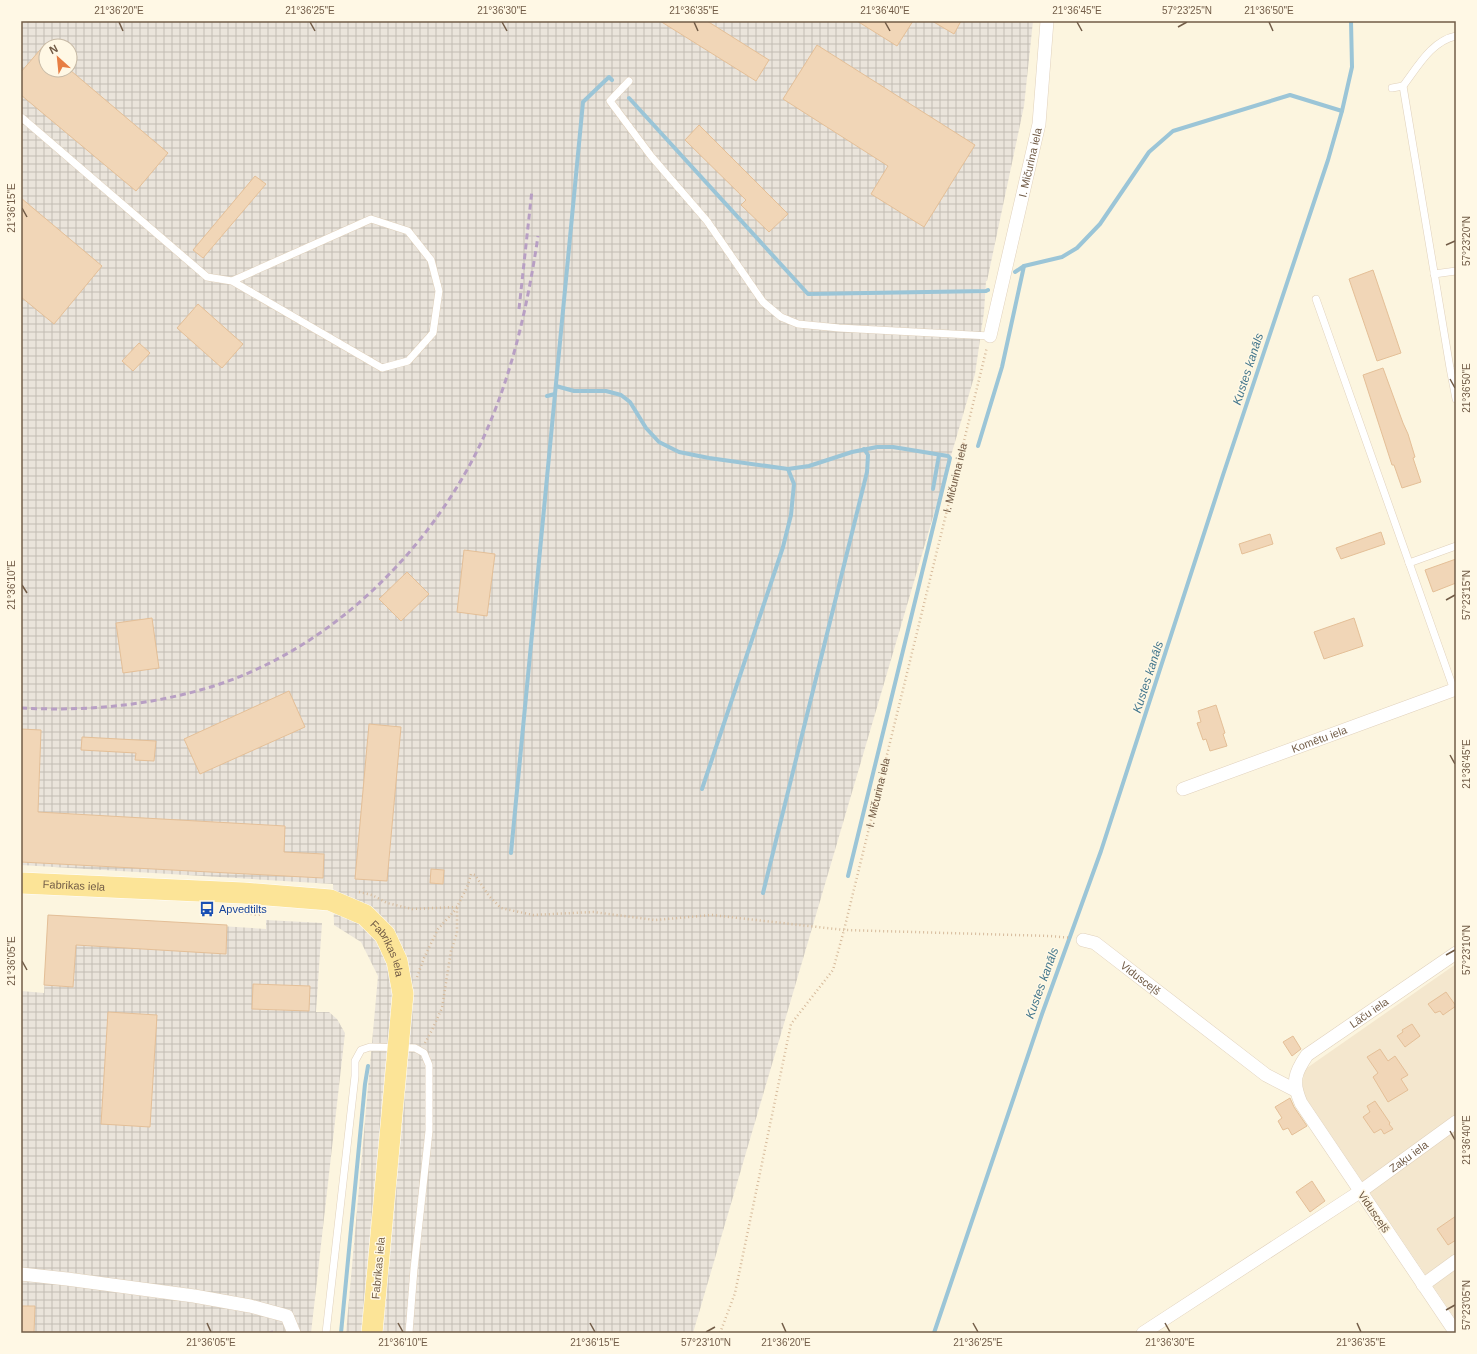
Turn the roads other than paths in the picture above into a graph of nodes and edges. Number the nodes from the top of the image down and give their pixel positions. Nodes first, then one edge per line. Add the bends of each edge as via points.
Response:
1 (1047, 21) edge
2 (1456, 36) edge
3 (629, 81) dead end
4 (1403, 86) junction
5 (1392, 88) dead end
6 (21, 117) edge
7 (1456, 271) edge
8 (1434, 274) junction
9 (232, 281) junction
10 (1316, 299) dead end
11 (990, 336) joint
12 (1456, 399) edge
13 (1456, 546) edge
14 (1409, 563) junction
15 (1455, 690) edge
16 (1183, 789) dead end
17 (21, 883) edge
18 (1083, 940) road end
19 (1456, 953) edge
20 (399, 1046) junction
21 (1295, 1086) junction
22 (1456, 1122) edge
23 (1360, 1191) junction
24 (1456, 1261) edge
25 (21, 1274) edge
26 (1423, 1285) junction
27 (294, 1333) edge
28 (326, 1333) edge
29 (372, 1333) edge
30 (409, 1333) edge
31 (1142, 1333) edge
32 (1456, 1333) edge

1 - 11 street, I. Mičurina iela via 1038,124
2 - 4 lane via 1438,43
3 - 11 lane via 610,101 651,156 707,221 763,302 781,317 798,324 839,328
4 - 5 lane
4 - 8 lane
6 - 9 lane via 207,277
7 - 8 lane
8 - 12 lane
9 - 9 lane via 371,219 408,231 430,260 438,291 433,333 408,361 382,368
10 - 14 lane
13 - 14 lane
14 - 15 lane
15 - 16 street, Komētu iela
17 - 20 main road, Fabrikas iela via 243,893 330,900 365,915 385,935 397,961 403,994
18 - 21 street, Vidusceļš via 1095,943 1266,1075
19 - 21 street, Lāču iela via 1307,1055 1298,1068
20 - 28 lane via 370,1046 361,1050 355,1061
20 - 29 main road, Fabrikas iela
20 - 30 lane via 420,1050 428,1058 429,1065 430,1113
21 - 23 street, Vidusceļš via 1301,1103
22 - 23 street, Zaķu iela
23 - 26 street, Vidusceļš
23 - 31 street, Zaķu iela
24 - 26 street
25 - 27 street via 194,1296 250,1306 287,1316
26 - 32 street, Vidusceļš

